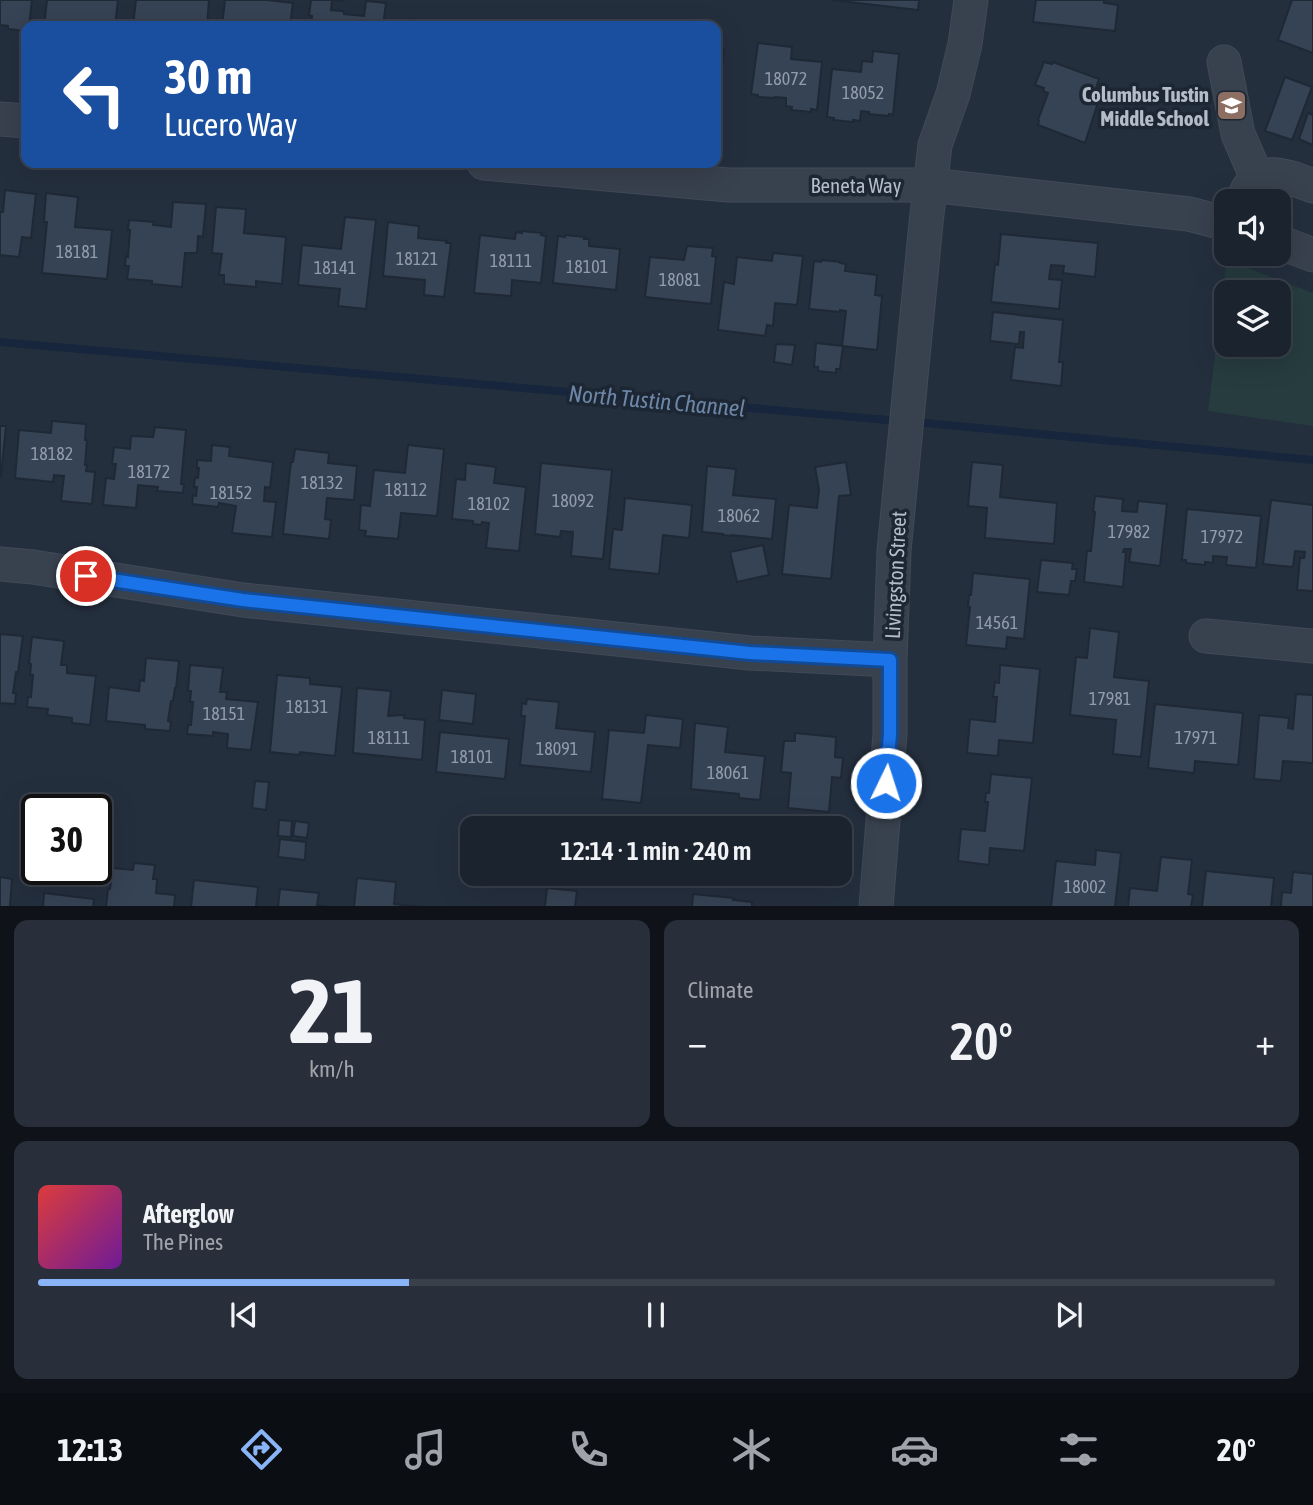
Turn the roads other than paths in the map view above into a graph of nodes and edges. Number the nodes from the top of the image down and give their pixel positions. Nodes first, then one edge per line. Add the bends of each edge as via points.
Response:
1 (971, 0) edge
2 (1224, 62) dead end
3 (0, 119) edge
4 (21, 121) edge
5 (539, 168) edge
6 (1256, 185) edge
7 (930, 186) junction
8 (1313, 186) edge
9 (1214, 221) edge
10 (1291, 247) edge
11 (1313, 255) edge
12 (0, 564) edge
13 (1206, 636) dead end
14 (1313, 646) edge
15 (890, 660) junction
16 (876, 906) edge

1 - 7 street via 953,94 935,145
2 - 6 street via 1238,134
3 - 4 street
5 - 7 street, Beneta Way via 728,185
6 - 8 street via 1286,176
7 - 9 street, Beneta Way via 1189,214
7 - 15 street, Livingston Street via 894,551
10 - 11 street
12 - 15 street via 243,600 750,653
13 - 14 street
15 - 16 street, Livingston Street via 890,734

